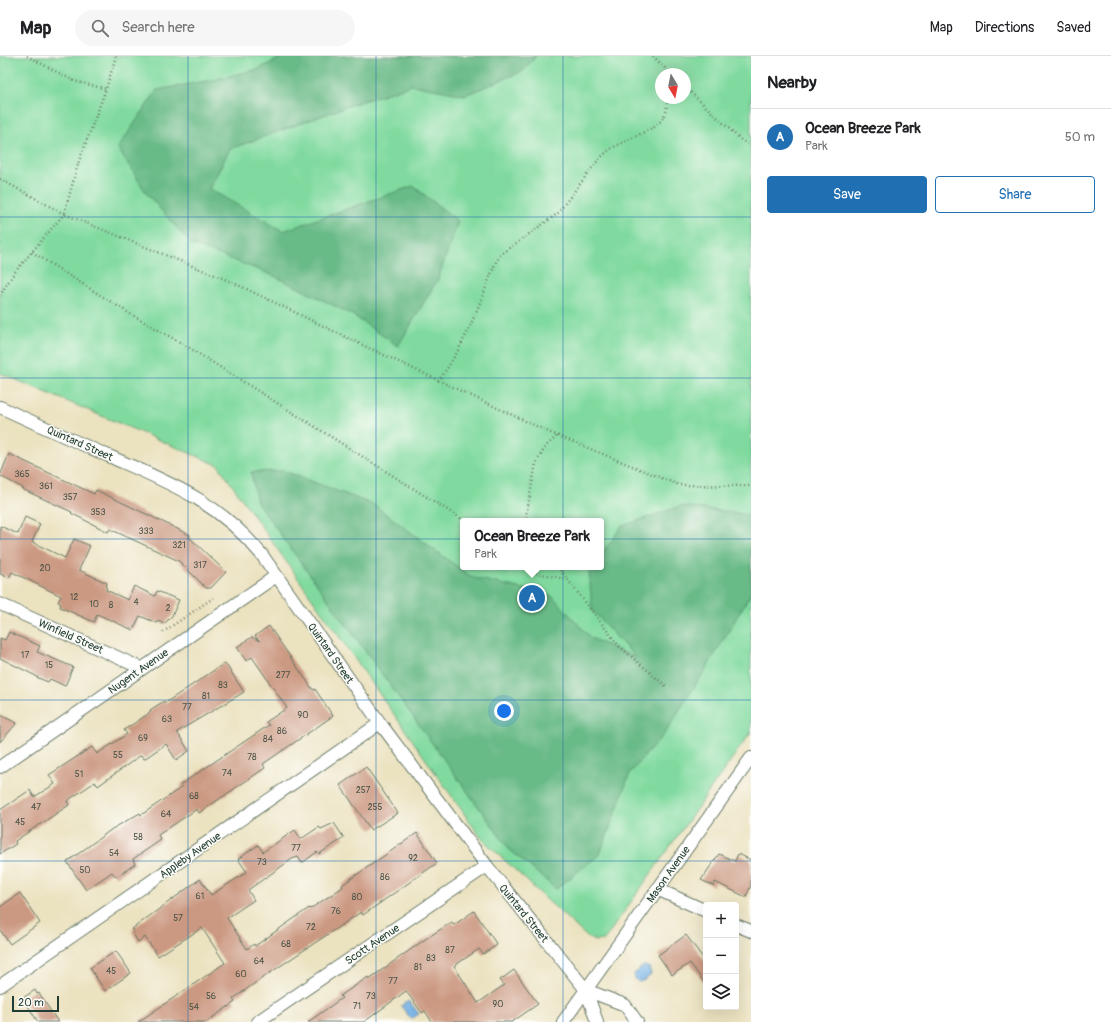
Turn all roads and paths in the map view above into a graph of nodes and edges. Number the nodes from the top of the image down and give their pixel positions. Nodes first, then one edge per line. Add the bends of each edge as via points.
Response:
1 (27, 56) edge
2 (116, 56) edge
3 (653, 56) edge
4 (664, 68) edge
5 (106, 89) junction
6 (691, 93) edge
7 (667, 104) edge
8 (751, 146) edge
9 (0, 179) edge
10 (64, 214) junction
11 (32, 252) junction
12 (0, 295) edge
13 (438, 381) junction
14 (0, 408) edge
15 (557, 436) junction
16 (751, 486) edge
17 (460, 518) edge
18 (526, 518) edge
19 (527, 570) edge
20 (560, 570) edge
21 (276, 576) junction
22 (567, 579) junction
23 (213, 598) dead end
24 (0, 604) edge
25 (163, 632) dead end
26 (141, 668) junction
27 (667, 686) dead end
28 (380, 724) junction
29 (751, 758) edge
30 (0, 767) edge
31 (487, 866) junction
32 (657, 889) junction
33 (703, 910) edge
34 (739, 926) edge
35 (751, 931) edge
36 (0, 986) edge
37 (586, 990) junction
38 (256, 1022) edge
39 (563, 1022) edge
40 (597, 1022) edge
41 (637, 1022) edge

1 - 5 path via 74,81
2 - 5 path
3 - 4 path
5 - 10 path via 79,161
6 - 8 path via 741,140
7 - 13 path via 662,120 610,149 599,158 557,214 501,254 469,329 450,365
9 - 10 path
10 - 11 path
10 - 13 path via 232,282
11 - 12 path
11 - 17 path
13 - 15 path
14 - 21 street, Quintard Street via 155,477 204,502 226,517 245,535
15 - 16 path via 679,485
15 - 18 path via 543,450 536,463
19 - 22 path
20 - 22 path
21 - 26 street, Nugent Avenue
21 - 28 street, Quintard Street
22 - 27 path via 619,646
23 - 25 path
24 - 26 street, Winfield Street
26 - 30 street, Nugent Avenue
28 - 31 street, Quintard Street
28 - 36 street, Appleby Avenue
29 - 32 street, Mason Avenue
31 - 37 street, Quintard Street
31 - 38 street, Scott Avenue
32 - 33 street
32 - 37 street, Mason Avenue
34 - 35 street
37 - 39 street, Mason Avenue
37 - 40 street, Quintard Street
37 - 41 street via 625,1005

